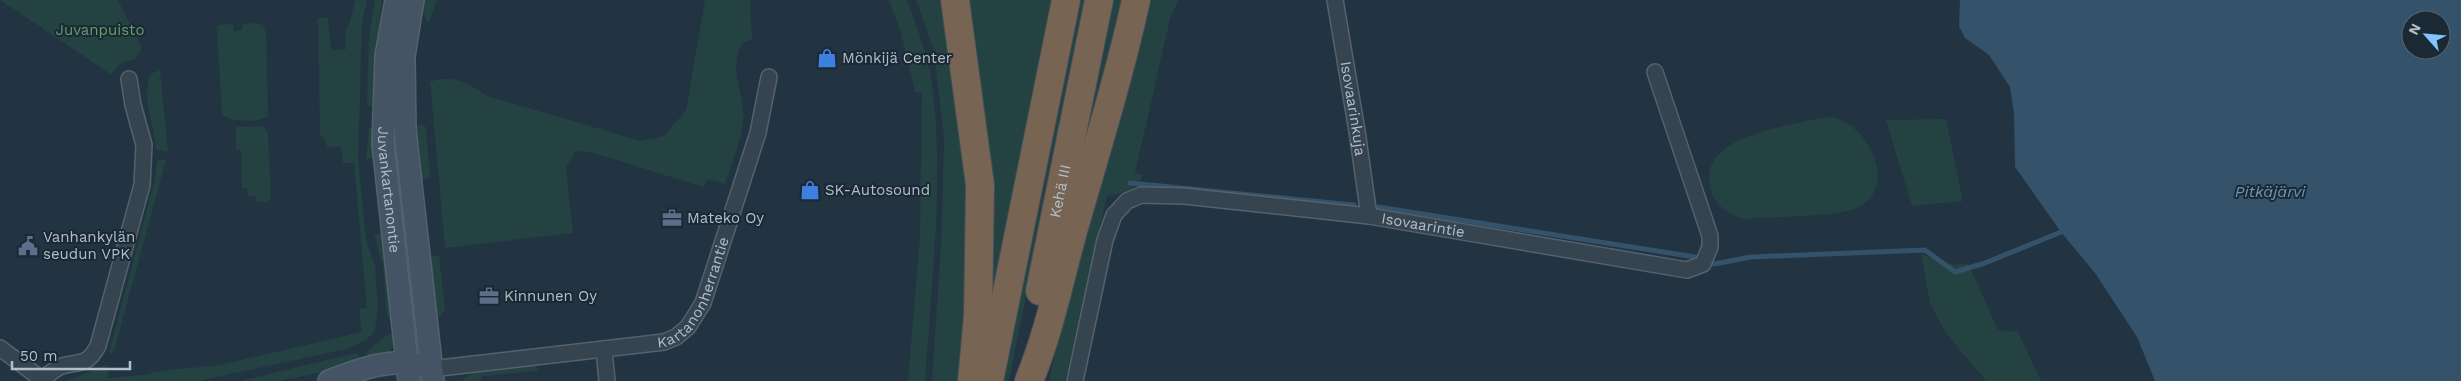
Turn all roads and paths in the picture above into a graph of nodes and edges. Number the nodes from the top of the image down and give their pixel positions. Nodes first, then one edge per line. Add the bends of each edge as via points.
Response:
1 (396, 0) edge
2 (413, 0) edge
3 (955, 0) edge
4 (1066, 0) edge
5 (1099, 0) edge
6 (1136, 0) edge
7 (1335, 0) edge
8 (1655, 72) dead end
9 (769, 77) dead end
10 (129, 78) dead end
11 (1369, 216) junction
12 (0, 348) edge
13 (604, 349) junction
14 (432, 375) edge
15 (407, 376) edge
16 (43, 380) edge
17 (329, 381) edge
18 (607, 381) edge
19 (972, 381) edge
20 (989, 381) edge
21 (1022, 381) edge
22 (1029, 381) edge
23 (1075, 381) edge

1 - 15 main road, Juvankartanontie via 386,56 383,144
2 - 14 main road, Juvankartanontie via 404,56 405,130
3 - 19 highway via 980,185 978,316
4 - 20 highway
5 - 21 highway, Kehä III
6 - 22 highway via 1123,59 1044,343
7 - 11 street, Isovaarinkuja
8 - 11 street, Isovaarintie via 1710,236 1710,248 1703,264 1687,270
9 - 13 street, Kartanonherrantie via 758,133 708,292 697,314 688,327 664,342
10 - 16 street via 144,145 142,185 98,346 92,357 84,362 61,366
11 - 23 street, Isovaarintie via 1184,196 1141,195 1127,201 1114,215 1105,240
12 - 16 street
13 - 14 street, Kartanonherrantie
13 - 18 street
14 - 15 main road
15 - 17 main road via 365,369

